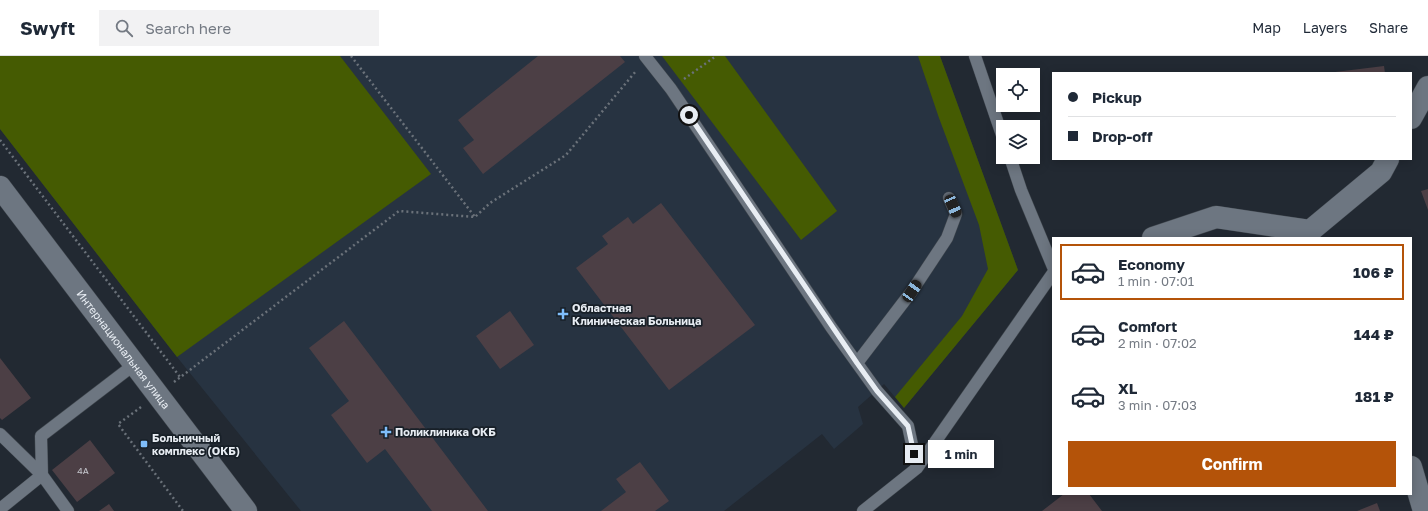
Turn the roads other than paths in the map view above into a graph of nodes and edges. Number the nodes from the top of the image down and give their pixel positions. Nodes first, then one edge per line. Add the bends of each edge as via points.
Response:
1 (975, 56) edge
2 (646, 57) edge
3 (1428, 87) edge
4 (1412, 116) edge
5 (997, 120) edge
6 (1387, 160) edge
7 (1012, 164) edge
8 (0, 187) edge
9 (949, 198) dead end
10 (1312, 235) edge
11 (1156, 237) edge
12 (1052, 265) edge
13 (1052, 274) edge
14 (857, 363) junction
15 (135, 364) junction
16 (0, 434) edge
17 (917, 468) junction
18 (1412, 470) edge
19 (42, 475) junction
20 (0, 509) edge
21 (68, 511) edge
22 (246, 511) edge
23 (864, 511) edge
24 (1424, 511) edge

1 - 5 lane
2 - 14 lane via 671,89
3 - 4 main road
6 - 10 main road via 1381,172
7 - 12 lane
8 - 15 main road, Интернациональная улица
9 - 14 lane via 956,214 947,238 912,291
10 - 11 main road via 1216,217
13 - 17 lane
14 - 17 lane via 877,391 908,426
15 - 19 lane via 41,436
15 - 22 main road, Интернациональная улица
16 - 19 lane
17 - 23 lane
18 - 24 main road
19 - 20 lane
19 - 21 lane

